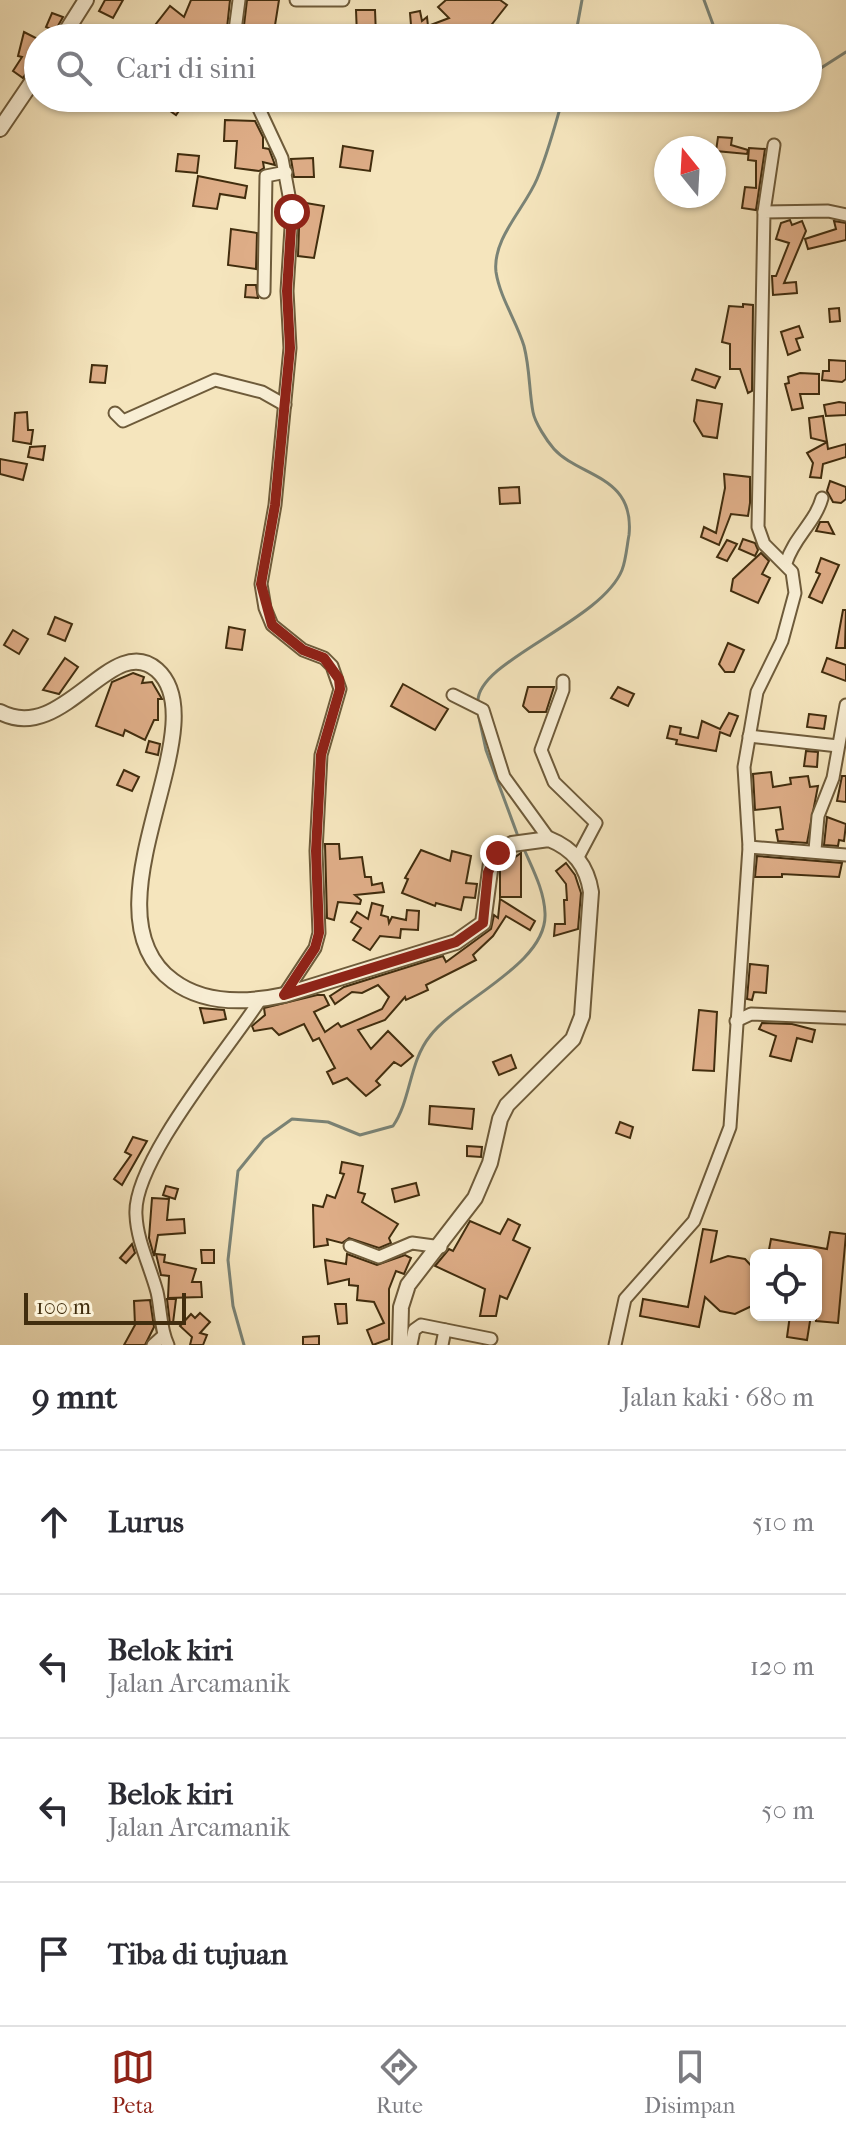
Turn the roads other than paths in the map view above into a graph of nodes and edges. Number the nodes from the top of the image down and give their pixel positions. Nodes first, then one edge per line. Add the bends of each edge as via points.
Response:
1 (86, 0) edge
2 (239, 0) edge
3 (296, 0) edge
4 (343, 0) edge
5 (71, 24) edge
6 (236, 24) edge
7 (24, 94) edge
8 (260, 112) edge
9 (0, 129) edge
10 (774, 145) dead end
11 (286, 172) junction
12 (764, 212) junction
13 (846, 215) edge
14 (264, 292) dead end
15 (285, 405) junction
16 (115, 413) dead end
17 (822, 498) dead end
18 (786, 563) junction
19 (563, 681) dead end
20 (453, 695) dead end
21 (846, 705) edge
22 (0, 712) edge
23 (749, 736) junction
24 (838, 746) junction
25 (549, 839) junction
26 (749, 847) junction
27 (815, 850) junction
28 (846, 855) edge
29 (578, 857) junction
30 (284, 995) junction
31 (260, 1000) junction
32 (846, 1018) edge
33 (736, 1021) junction
34 (350, 1246) dead end
35 (441, 1247) junction
36 (445, 1330) junction
37 (491, 1339) dead end
38 (166, 1340) edge
39 (153, 1345) edge
40 (400, 1345) edge
41 (411, 1345) edge
42 (442, 1345) edge
43 (615, 1345) edge

1 - 5 street
2 - 6 street
3 - 4 street
7 - 9 street
8 - 11 street
10 - 12 street
11 - 14 street via 266,176
11 - 15 street via 292,212
12 - 13 street
12 - 18 street via 758,527 764,544
15 - 16 street via 262,392 215,380 123,421
15 - 30 street via 261,584 265,608 283,636 332,666 340,689 321,755 319,933
17 - 18 street
18 - 23 street via 795,582 793,605 757,692
19 - 29 street via 541,750 554,782 596,823
20 - 25 street via 483,710 504,777
21 - 24 street
22 - 31 street via 30,719 70,703 109,669 139,661 156,669 168,683 174,719 142,881 139,909 146,942 167,977 191,993 230,1001
23 - 24 street
23 - 26 street via 743,773
24 - 27 street via 818,816
25 - 29 street
25 - 30 street via 512,844 498,853 488,872 483,923 472,933
26 - 27 street
26 - 33 street
27 - 28 street
29 - 35 street via 591,892 582,1016 573,1039 507,1105 483,1181
30 - 31 street
31 - 38 street via 175,1123 137,1201 140,1240
32 - 33 street via 763,1014
33 - 43 street via 730,1127 699,1213 625,1299
34 - 35 street via 379,1257 412,1243
35 - 40 street via 408,1285 401,1307
36 - 37 street
36 - 41 street via 417,1326
36 - 42 street
38 - 39 street

